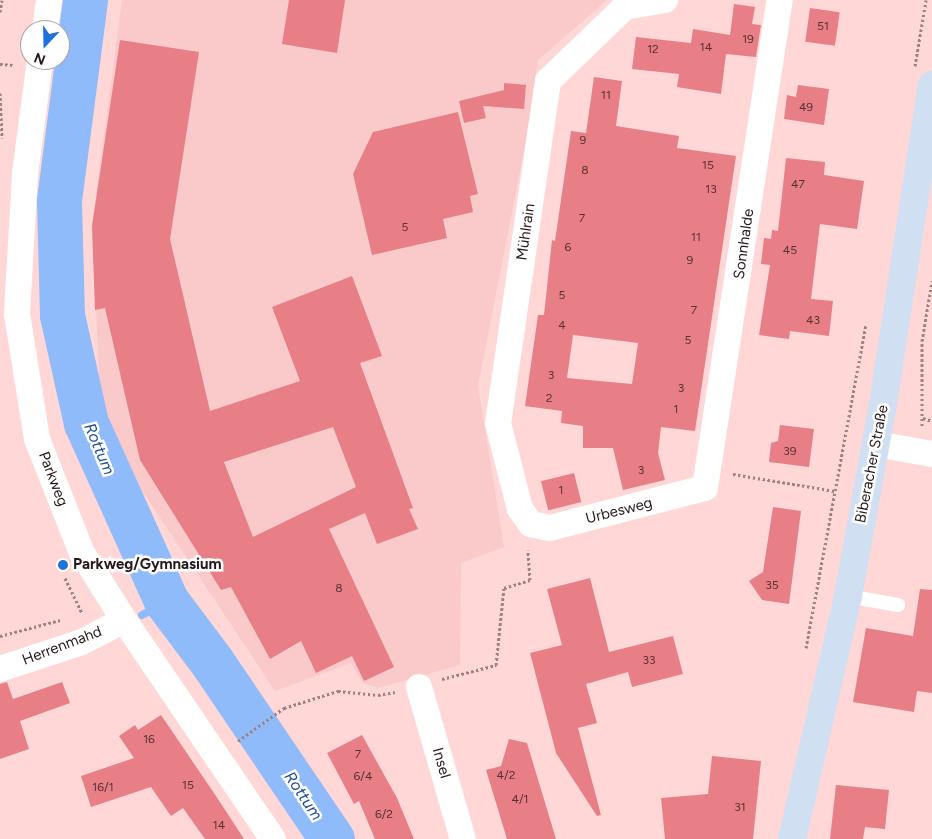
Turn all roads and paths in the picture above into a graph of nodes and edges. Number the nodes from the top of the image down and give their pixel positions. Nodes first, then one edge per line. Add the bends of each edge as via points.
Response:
1 (2, 0) edge
2 (49, 0) edge
3 (666, 0) edge
4 (780, 0) edge
5 (926, 0) edge
6 (0, 12) edge
7 (46, 20) edge
8 (39, 70) edge
9 (923, 77) edge
10 (932, 281) edge
11 (867, 321) dead end
12 (932, 421) edge
13 (876, 444) junction
14 (932, 454) edge
15 (708, 479) junction
16 (835, 491) junction
17 (531, 524) junction
18 (62, 572) dead end
19 (848, 596) junction
20 (898, 605) dead end
21 (73, 616) dead end
22 (64, 618) dead end
23 (124, 620) junction
24 (0, 636) edge
25 (805, 654) dead end
26 (0, 669) edge
27 (419, 687) junction
28 (235, 743) dead end
29 (273, 839) edge
30 (463, 839) edge
31 (792, 839) edge

1 - 6 path
2 - 7 street
3 - 17 street, Mühlrain via 625,7 548,81 498,423 520,510
4 - 15 street, Sonnhalde
5 - 9 path
8 - 23 street, Parkweg via 26,174 17,314 37,439 82,553
9 - 13 main road, Biberacher Straße
10 - 12 path via 922,341 921,394 923,418
11 - 16 path
13 - 14 street
13 - 19 main road, Biberacher Straße
15 - 16 path
15 - 17 street, Urbesweg via 550,528
16 - 25 path
17 - 27 path via 528,542 530,580 504,588 496,666 462,672
18 - 21 path via 82,614
19 - 20 lane
19 - 31 main road, Biberacher Straße
22 - 24 path
23 - 26 street, Herrenmahd via 82,642
23 - 29 street, Parkweg
27 - 28 path via 378,695 338,691 284,708
27 - 30 street, Insel

